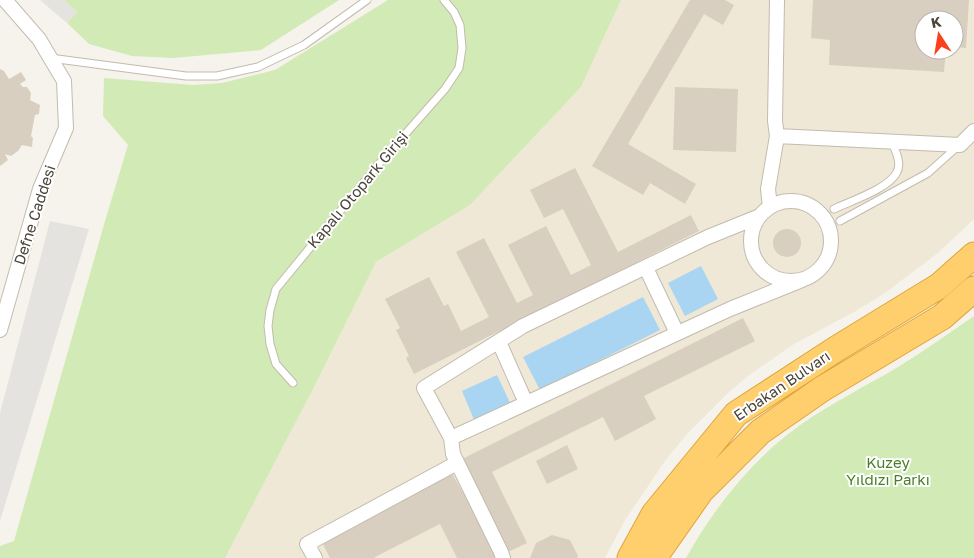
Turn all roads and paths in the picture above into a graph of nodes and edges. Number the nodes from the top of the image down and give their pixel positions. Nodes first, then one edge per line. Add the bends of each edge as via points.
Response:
1 (5, 0) edge
2 (367, 0) edge
3 (444, 0) edge
4 (777, 0) edge
5 (50, 58) junction
6 (974, 132) edge
7 (777, 136) junction
8 (892, 142) junction
9 (960, 145) junction
10 (834, 209) dead end
11 (765, 212) junction
12 (840, 221) dead end
13 (974, 255) edge
14 (646, 268) junction
15 (802, 280) junction
16 (974, 289) edge
17 (0, 330) edge
18 (677, 333) junction
19 (499, 342) junction
20 (293, 383) dead end
21 (526, 403) junction
22 (451, 438) junction
23 (457, 463) junction
24 (315, 558) edge
25 (503, 558) edge
26 (630, 558) edge
27 (654, 558) edge

1 - 5 street, Defne Caddesi via 39,39
2 - 5 lane via 304,44 258,67 216,76 186,76
3 - 20 lane, Kapalı Otopark Girişi via 460,25 462,48 459,68 445,89 378,164 276,290 268,326 270,344 276,364
4 - 7 street
5 - 17 street, Defne Caddesi via 64,81 66,128 40,189
6 - 9 street
7 - 8 street
7 - 11 street
8 - 9 street
8 - 10 lane via 899,163 898,171 888,183
9 - 12 lane via 928,173
11 - 14 street
11 - 15 street via 753,228 753,256 771,276 784,281
11 - 15 street via 782,202 795,201 819,212 827,222 832,246 828,259 820,269
13 - 26 highway, Erbakan Bulvarı via 939,286 736,414 654,514
14 - 18 street
14 - 19 street via 524,326
15 - 18 street
16 - 27 highway, Erbakan Bulvarı via 942,317 822,389 760,432 701,491
18 - 21 street
19 - 21 street
19 - 22 street via 424,388
21 - 22 street
22 - 23 street
23 - 24 street via 307,544
23 - 25 street

